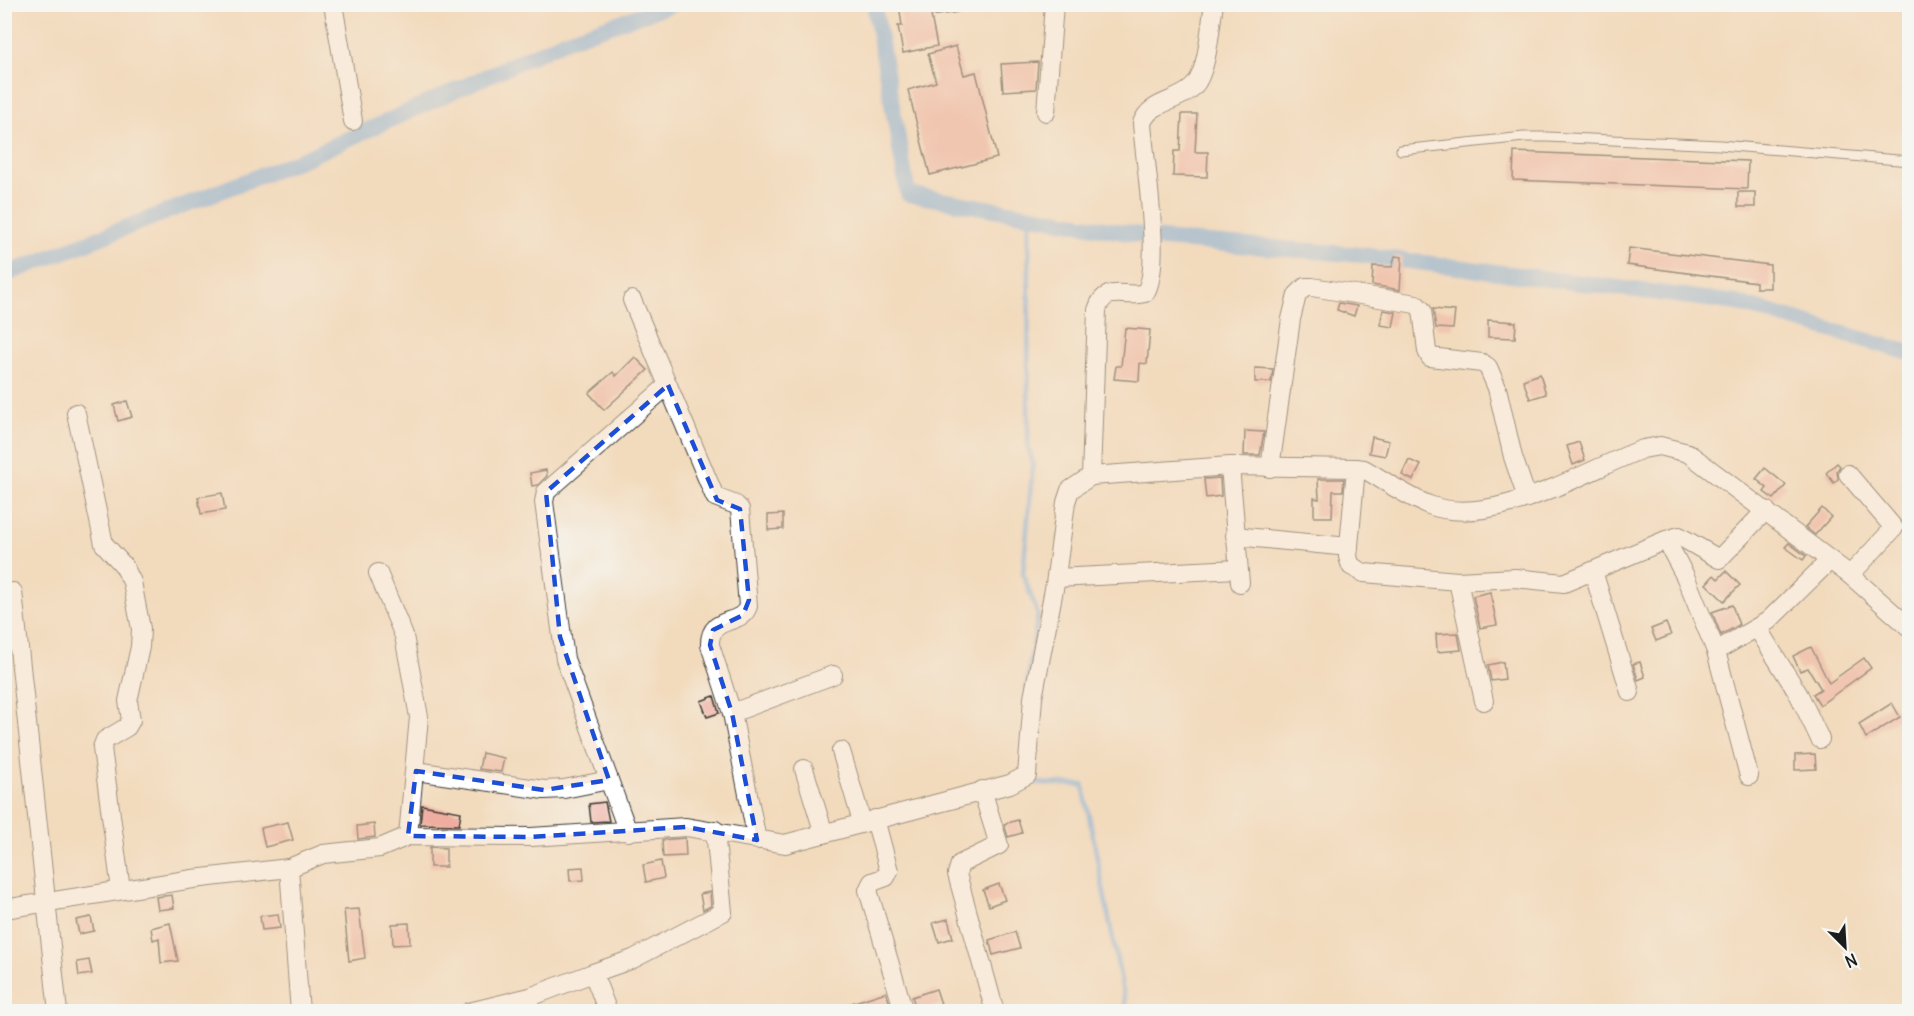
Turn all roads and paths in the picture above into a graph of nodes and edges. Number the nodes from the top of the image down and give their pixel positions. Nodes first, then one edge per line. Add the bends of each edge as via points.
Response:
1 (333, 4) edge
2 (1054, 4) edge
3 (1214, 4) edge
4 (1046, 112) dead end
5 (353, 121) dead end
6 (1401, 150) dead end
7 (1910, 161) edge
8 (632, 300) dead end
9 (668, 385) junction
10 (76, 413) dead end
11 (1230, 466) junction
12 (1270, 468) junction
13 (1356, 468) junction
14 (1848, 474) dead end
15 (1091, 476) junction
16 (1527, 498) junction
17 (1766, 510) junction
18 (1235, 536) junction
19 (1666, 540) junction
20 (1349, 548) junction
21 (1830, 560) junction
22 (1593, 571) junction
23 (378, 573) dead end
24 (1850, 575) junction
25 (1056, 578) junction
26 (1458, 581) junction
27 (13, 592) dead end
28 (1910, 628) edge
29 (1758, 629) junction
30 (1716, 651) junction
31 (833, 675) dead end
32 (1630, 692) dead end
33 (1484, 701) dead end
34 (732, 713) junction
35 (1820, 738) dead end
36 (841, 751) dead end
37 (804, 769) dead end
38 (416, 771) junction
39 (1749, 776) dead end
40 (609, 780) junction
41 (982, 790) junction
42 (868, 821) junction
43 (715, 830) junction
44 (628, 832) junction
45 (824, 834) junction
46 (408, 836) junction
47 (757, 840) junction
48 (289, 868) junction
49 (121, 890) junction
50 (48, 904) junction
51 (4, 909) edge
52 (593, 973) junction
53 (530, 1004) edge
54 (58, 1011) edge
55 (300, 1011) edge
56 (469, 1011) edge
57 (608, 1011) edge
58 (904, 1011) edge
59 (995, 1011) edge

1 - 5 street
2 - 4 street
3 - 15 street via 1202,75 1185,94 1153,107 1142,123 1152,228 1151,278 1145,293 1106,295 1100,299
6 - 7 lane via 1547,137 1720,145
8 - 9 street
9 - 34 street via 716,497 740,509 748,606 743,615 718,625 710,636
9 - 40 street via 544,495 562,648
10 - 49 street via 105,544 132,582 141,629 128,701 131,720 127,727 105,740 102,748
11 - 12 street
11 - 15 street
11 - 18 street
12 - 13 street
12 - 16 street via 1291,319 1297,295 1305,287 1312,287 1416,304 1422,310 1430,357 1488,367
13 - 16 street via 1446,509 1473,511
13 - 20 street
14 - 24 street via 1894,528
15 - 25 street via 1070,490
16 - 17 street via 1628,454 1660,446 1688,453
17 - 19 street via 1719,559 1679,536
17 - 21 street
18 - 20 street
18 - 25 street via 1239,576
19 - 22 street
19 - 30 street
20 - 26 street via 1349,562 1364,573
21 - 24 street
21 - 29 street
22 - 26 street via 1564,583 1515,578
22 - 32 street
23 - 38 street via 400,625 415,689 419,717
24 - 28 street
25 - 41 street via 1033,698 1027,775 1010,784
26 - 33 street
27 - 50 street
29 - 30 street
29 - 35 street via 1799,695
30 - 39 street
31 - 34 street
34 - 47 street
36 - 42 street
37 - 45 street
38 - 40 street via 544,790
38 - 46 street
40 - 44 street
41 - 42 street
41 - 59 street via 999,845 960,864 957,874
42 - 45 street
42 - 58 street via 889,871 886,877 872,882 868,890
43 - 44 street via 686,827
43 - 47 street
43 - 52 street via 723,912 633,959
44 - 46 street via 531,837
45 - 47 street via 785,843
46 - 48 street via 380,848 323,855
48 - 49 street
48 - 55 street
49 - 50 street
50 - 51 street
50 - 54 street
52 - 53 street
52 - 57 street
53 - 56 street

